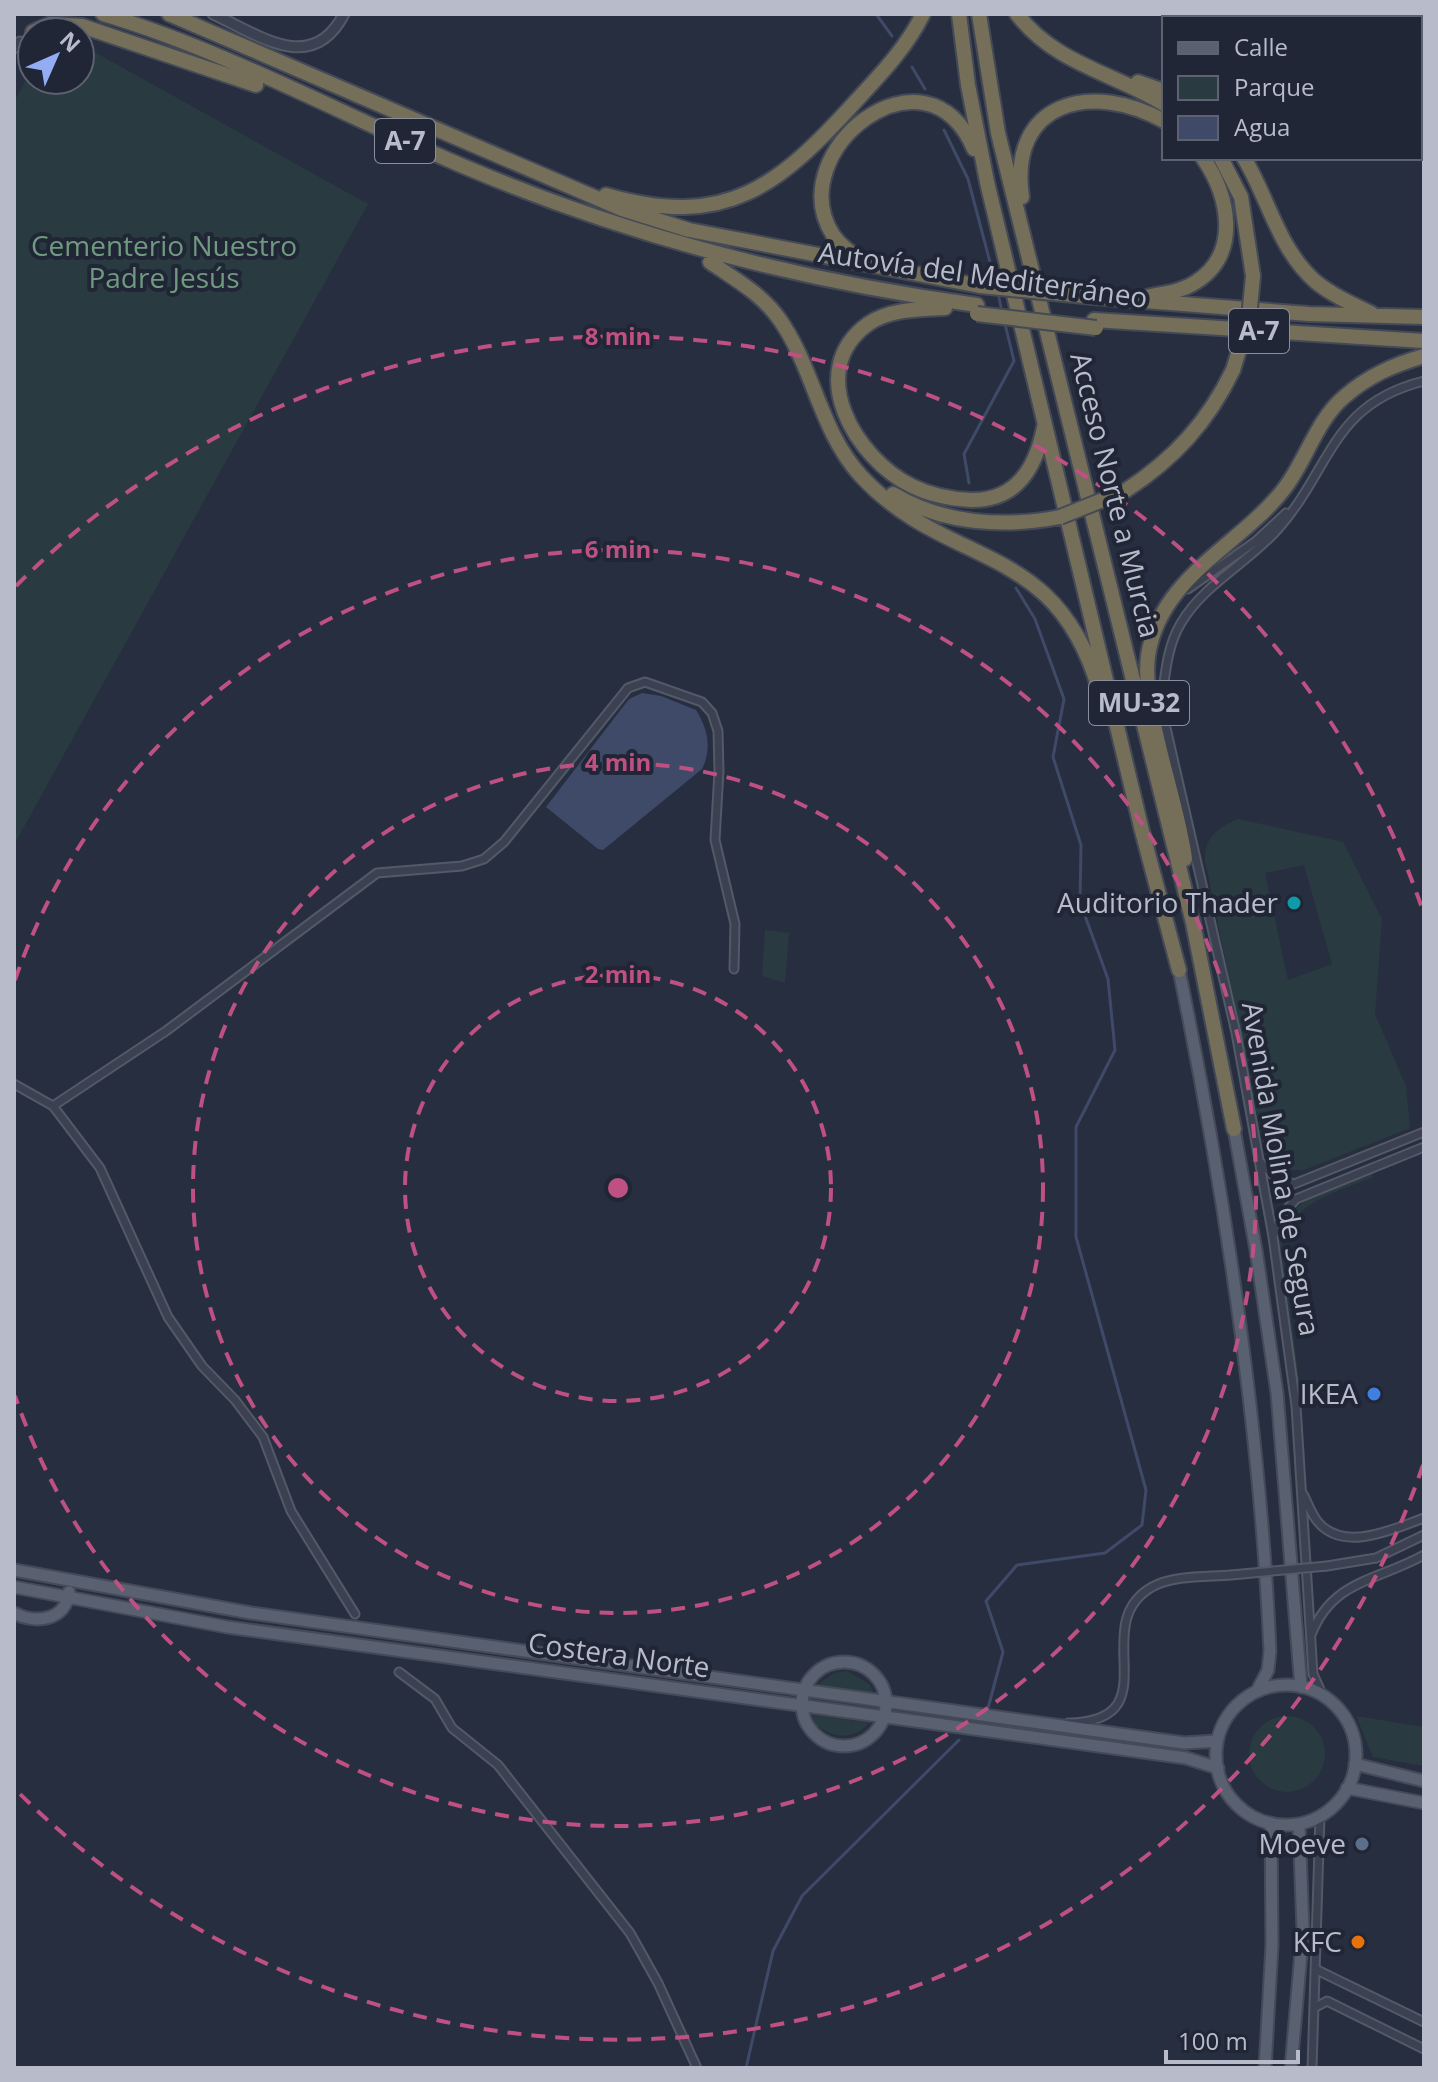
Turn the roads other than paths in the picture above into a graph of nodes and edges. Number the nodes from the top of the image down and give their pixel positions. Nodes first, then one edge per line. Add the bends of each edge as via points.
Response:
1 (103, 14) edge
2 (169, 14) edge
3 (213, 14) edge
4 (344, 14) edge
5 (923, 14) edge
6 (959, 14) edge
7 (965, 14) edge
8 (979, 14) edge
9 (1017, 14) edge
10 (96, 30) edge
11 (1068, 59) junction
12 (1162, 90) edge
13 (1162, 103) edge
14 (1162, 120) edge
15 (417, 146) junction
16 (1204, 160) edge
17 (1222, 160) edge
18 (1245, 160) edge
19 (511, 164) junction
20 (987, 182) junction
21 (600, 220) junction
22 (710, 262) junction
23 (873, 268) junction
24 (1035, 280) junction
25 (1131, 301) junction
26 (945, 308) junction
27 (977, 310) junction
28 (1375, 315) junction
29 (1424, 317) edge
30 (1424, 344) edge
31 (1424, 356) edge
32 (1424, 381) edge
33 (1045, 422) junction
34 (835, 439) junction
35 (1302, 498) junction
36 (1160, 618) junction
37 (1142, 831) junction
38 (1193, 923) junction
39 (734, 969) dead end
40 (1179, 970) junction
41 (14, 1084) edge
42 (53, 1106) junction
43 (1234, 1129) joint
44 (1424, 1132) edge
45 (1424, 1147) edge
46 (1259, 1162) junction
47 (1273, 1237) junction
48 (1301, 1490) junction
49 (1424, 1518) edge
50 (1424, 1535) edge
51 (1424, 1555) edge
52 (14, 1570) edge
53 (70, 1581) junction
54 (14, 1587) edge
55 (69, 1598) junction
56 (14, 1613) edge
57 (355, 1614) dead end
58 (1310, 1637) junction
59 (399, 1672) dead end
60 (1301, 1687) junction
61 (805, 1688) junction
62 (1257, 1691) junction
63 (1323, 1696) junction
64 (886, 1701) junction
65 (802, 1704) junction
66 (884, 1716) junction
67 (1033, 1723) junction
68 (1217, 1741) junction
69 (1355, 1764) junction
70 (1218, 1768) junction
71 (1424, 1781) edge
72 (1347, 1788) junction
73 (1424, 1803) edge
74 (1320, 1816) junction
75 (1271, 1823) junction
76 (1299, 1824) junction
77 (1315, 1969) junction
78 (1314, 2008) junction
79 (1424, 2022) edge
80 (1424, 2049) edge
81 (697, 2068) edge
82 (1265, 2068) edge
83 (1291, 2068) edge
84 (1312, 2068) edge

1 - 15 highway, Autovía del Mediterráneo / A-7 via 184,43
2 - 19 highway, Autovía del Mediterráneo / A-7
3 - 4 street via 274,42 309,48 326,39
5 - 19 highway via 895,57 802,159 742,196 694,207 657,207
6 - 20 highway
7 - 40 highway, Acceso Norte a Murcia / MU-32 via 995,179
8 - 24 highway, Acceso Norte a Murcia / MU-32 via 998,133
9 - 11 highway
10 - 15 highway
11 - 12 highway
11 - 13 highway
14 - 24 highway via 1124,105 1086,101 1064,106 1036,125 1023,148 1020,178 1036,257
15 - 21 highway, Autovía del Mediterráneo / A-7
16 - 25 highway via 1225,204 1222,250 1211,270 1196,282
17 - 34 highway, bridge via 1241,197 1253,276 1247,327 1233,370 1194,433 1157,469 1125,491 1060,517 1004,523 936,514 884,489
18 - 28 highway via 1297,262 1326,289
19 - 23 highway, Autovía del Mediterráneo / A-7 via 689,230
20 - 23 highway via 969,136 943,109 923,102 900,103 864,120 832,158 822,206 833,236
20 - 33 highway
21 - 22 highway via 617,232
21 - 27 highway, Autovía del Mediterráneo / A-7 via 708,253
22 - 26 highway via 830,290
22 - 34 highway via 757,294 779,317
23 - 25 highway, Autovía del Mediterráneo / A-7, bridge via 980,286
24 - 38 highway, Acceso Norte a Murcia / MU-32
25 - 28 highway, Autovía del Mediterráneo / A-7
26 - 27 highway
26 - 33 highway via 913,309 870,323 844,352 838,369 840,401 875,460 911,486 935,495 957,500 998,497 1027,475 1038,458
27 - 30 highway, Autovía del Mediterráneo / A-7 via 1095,324
28 - 29 highway, Autovía del Mediterráneo / A-7
31 - 36 highway via 1365,379 1340,400 1286,487 1259,519 1196,569
32 - 35 street via 1380,398 1348,423
33 - 37 highway
34 - 37 highway via 863,478 896,507 1023,575 1064,613 1096,676
35 - 36 street via 1256,541 1191,586
35 - 46 street, Avenida Molina de Segura via 1278,529 1203,594 1180,623 1168,654 1161,706 1236,1033
36 - 38 highway via 1148,660 1149,694 1182,834
37 - 40 highway
38 - 43 highway, Acceso Norte a Murcia / MU-32
39 - 42 street via 735,924 715,840 718,731 702,702 645,682 628,688 504,842 484,859 462,866 377,873 166,1031
40 - 62 main road via 1211,1138 1252,1428 1270,1651
41 - 42 street
42 - 57 street via 100,1168 168,1317 263,1437 291,1511
43 - 60 main road, Avenida Molina de Segura via 1277,1393
44 - 46 street via 1294,1184
45 - 47 street via 1296,1199 1281,1216
46 - 47 street, Avenida Molina de Segura
47 - 48 street, Avenida Molina de Segura via 1296,1406
48 - 49 street via 1315,1519 1340,1536 1369,1536
48 - 58 street, Avenida Molina de Segura
50 - 67 street, bridge via 1376,1558 1150,1588 1122,1631 1127,1683 1116,1707 1089,1722
51 - 58 street via 1336,1596 1318,1616
52 - 53 main road, Costera Norte
53 - 55 main road
53 - 61 main road, Costera Norte via 251,1613
54 - 55 main road, Costera Norte
55 - 56 main road via 50,1618
55 - 65 main road, Costera Norte via 227,1627
58 - 63 street, Avenida Molina de Segura via 1313,1674
59 - 81 street via 435,1699 452,1728 498,1765 610,1908 658,1983
60 - 62 main road
60 - 63 main road
61 - 64 main road, Costera Norte
61 - 64 main road via 823,1667 850,1662 874,1675
61 - 65 main road
62 - 68 main road via 1232,1711
63 - 69 main road via 1349,1726
64 - 66 main road
64 - 67 main road, Costera Norte
65 - 66 main road, Costera Norte
65 - 66 main road via 812,1731 838,1745 867,1739
66 - 70 main road, Costera Norte via 1186,1758
67 - 68 main road, Costera Norte via 1184,1743
68 - 70 main road
69 - 71 main road
69 - 72 main road
70 - 75 main road via 1233,1800
72 - 73 main road
72 - 74 main road
74 - 76 main road
74 - 77 street
75 - 76 main road
75 - 82 main road
76 - 83 main road via 1303,1930
77 - 78 street
77 - 79 street
78 - 80 street via 1327,2001
78 - 84 street

